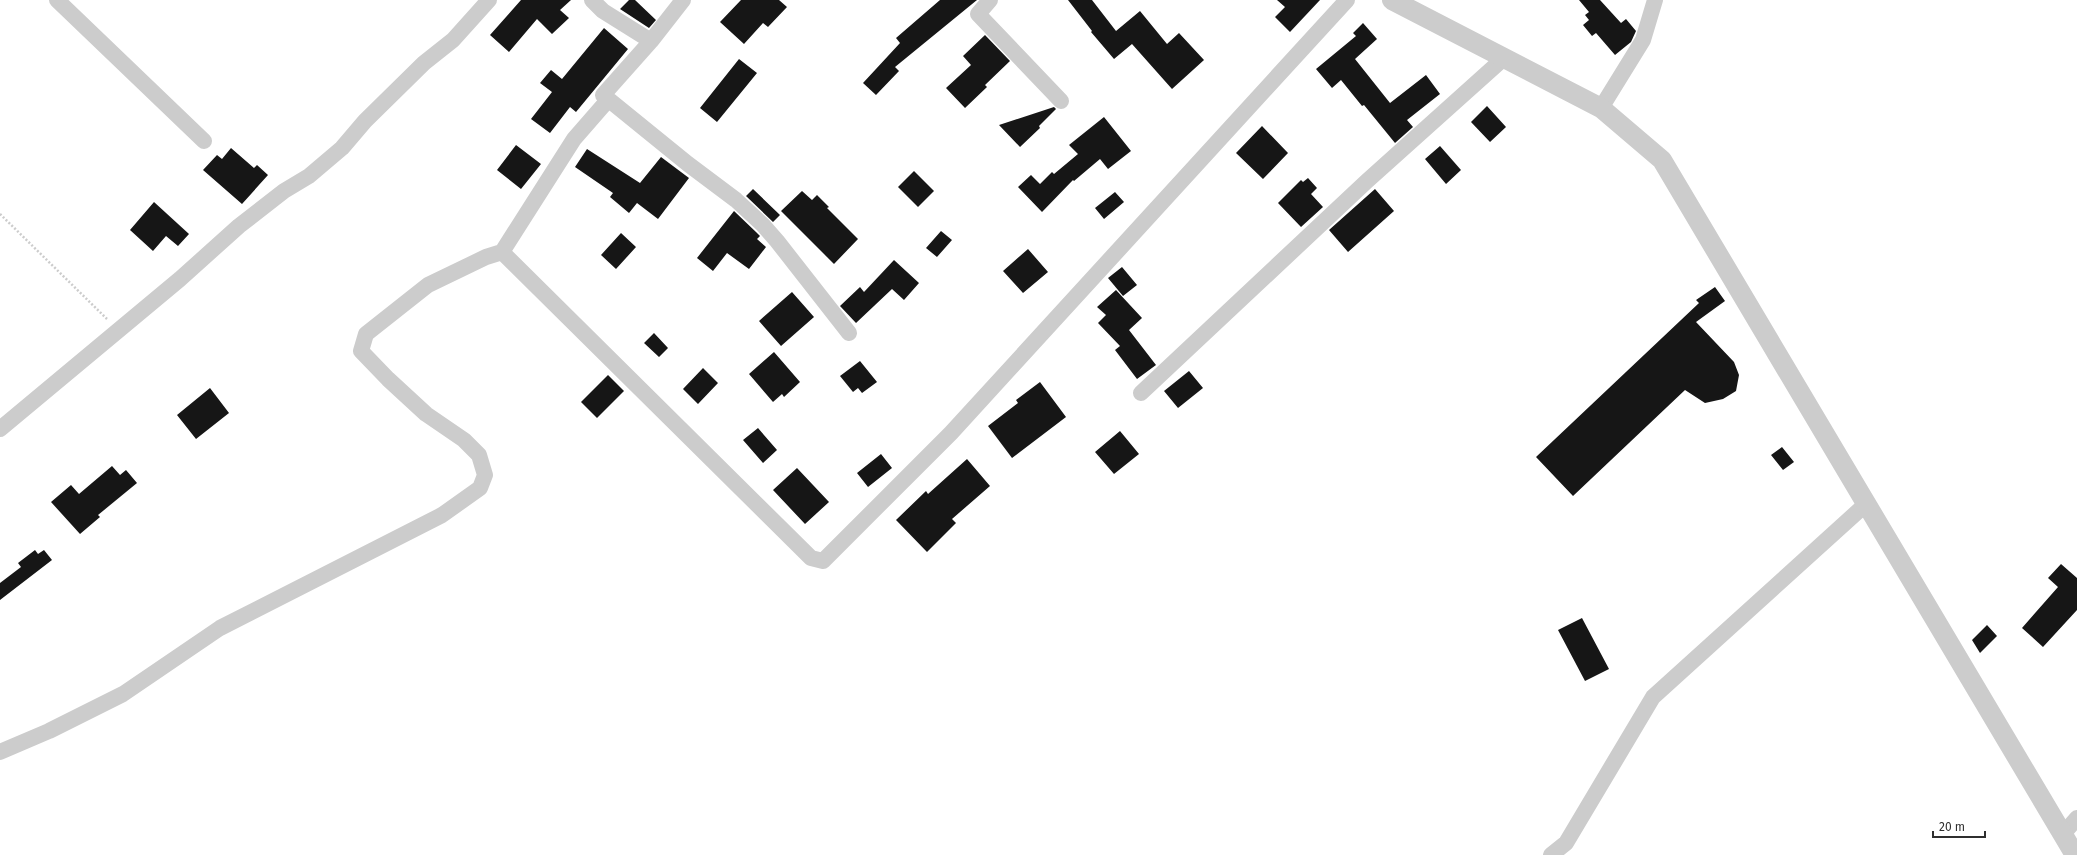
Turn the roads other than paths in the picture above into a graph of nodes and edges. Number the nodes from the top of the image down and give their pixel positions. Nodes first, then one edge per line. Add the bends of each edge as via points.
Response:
1 (57, 0) edge
2 (489, 0) edge
3 (592, 0) edge
4 (683, 0) edge
5 (990, 0) edge
6 (1348, 0) edge
7 (1392, 0) edge
8 (1655, 0) edge
9 (651, 41) junction
10 (1504, 58) junction
11 (608, 100) junction
12 (1061, 101) dead end
13 (1601, 108) junction
14 (204, 141) dead end
15 (502, 252) junction
16 (849, 333) dead end
17 (1141, 393) dead end
18 (0, 429) edge
19 (1866, 504) junction
20 (0, 752) edge
21 (2077, 818) edge
22 (2062, 834) junction
23 (1550, 855) edge
24 (2075, 855) edge

1 - 14 street
2 - 18 street via 452,40 424,63 365,121 342,148 309,176 284,191 239,226 180,279
3 - 9 street via 603,11
4 - 9 street
5 - 12 street via 978,14
6 - 15 street via 950,433 823,560 811,558
7 - 10 street
8 - 13 street via 1644,40
9 - 11 street via 602,95
10 - 13 street
10 - 17 street via 1367,181
11 - 15 street via 574,139
11 - 16 street via 736,200 763,225
13 - 19 street via 1662,160
15 - 20 street via 486,256 428,285 366,334 362,351 426,414 464,440 479,455 485,476 480,488 442,515 220,628 123,694
19 - 22 street
19 - 23 street via 1653,697 1566,843
21 - 22 street
22 - 24 street

